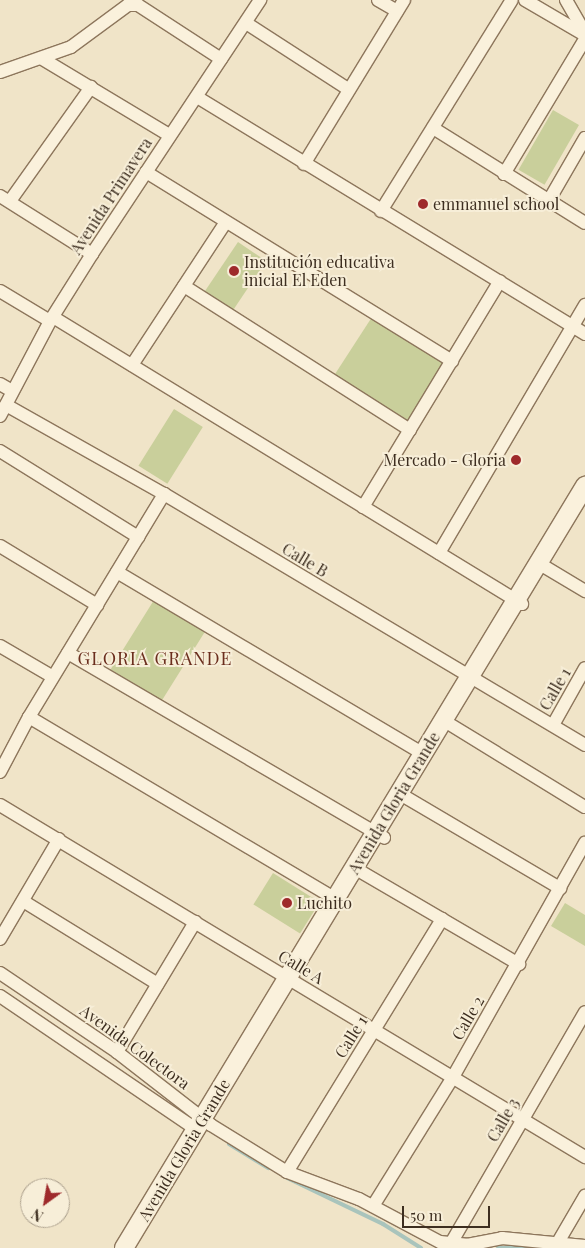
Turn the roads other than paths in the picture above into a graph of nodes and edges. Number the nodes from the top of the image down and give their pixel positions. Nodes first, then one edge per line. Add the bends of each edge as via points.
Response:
1 (260, 0) edge
2 (378, 0) edge
3 (404, 0) edge
4 (512, 0) edge
5 (525, 0) edge
6 (566, 0) edge
7 (397, 11) junction
8 (246, 23) junction
9 (585, 34) edge
10 (585, 39) edge
11 (41, 58) junction
12 (221, 59) junction
13 (0, 72) edge
14 (91, 88) junction
15 (348, 89) junction
16 (197, 98) junction
17 (433, 128) junction
18 (169, 136) junction
19 (585, 138) edge
20 (304, 164) junction
21 (146, 172) junction
22 (504, 174) junction
23 (5, 199) edge
24 (548, 202) junction
25 (381, 211) junction
26 (226, 222) junction
27 (585, 223) edge
28 (92, 254) junction
29 (500, 281) junction
30 (184, 286) junction
31 (0, 291) edge
32 (585, 305) edge
33 (52, 319) junction
34 (572, 327) junction
35 (585, 334) edge
36 (452, 361) junction
37 (132, 365) junction
38 (0, 384) edge
39 (12, 391) junction
40 (3, 411) edge
41 (410, 430) junction
42 (0, 450) edge
43 (585, 486) edge
44 (164, 494) junction
45 (585, 502) edge
46 (363, 507) junction
47 (138, 537) junction
48 (0, 546) edge
49 (439, 553) junction
50 (545, 567) junction
51 (117, 572) junction
52 (585, 591) edge
53 (519, 603) junction
54 (97, 604) junction
55 (0, 646) edge
56 (68, 653) junction
57 (585, 668) edge
58 (53, 677) junction
59 (474, 679) junction
60 (29, 717) junction
61 (451, 725) junction
62 (553, 725) junction
63 (585, 745) edge
64 (424, 754) junction
65 (0, 772) edge
66 (407, 798) junction
67 (0, 805) edge
68 (585, 806) edge
69 (380, 836) junction
70 (59, 839) junction
71 (585, 844) edge
72 (363, 873) junction
73 (560, 888) junction
74 (336, 899) junction
75 (23, 901) junction
76 (442, 919) junction
77 (195, 922) junction
78 (0, 939) edge
79 (519, 964) junction
80 (0, 973) edge
81 (291, 981) junction
82 (158, 984) junction
83 (0, 996) edge
84 (585, 1012) edge
85 (374, 1030) junction
86 (117, 1052) junction
87 (453, 1077) junction
88 (523, 1119) junction
89 (204, 1124) junction
90 (585, 1157) edge
91 (287, 1172) junction
92 (585, 1196) edge
93 (373, 1206) junction
94 (557, 1244) junction
95 (450, 1245) junction
96 (579, 1246) edge
97 (124, 1248) edge
98 (137, 1248) edge

1 - 8 street, Avenida Primavera
2 - 7 street
3 - 7 street
4 - 17 street
5 - 9 street
6 - 9 street
7 - 15 street
8 - 12 street, Avenida Primavera
8 - 15 street
10 - 22 street
11 - 12 street via 71,47 128,5 138,5
11 - 13 street
11 - 14 street
12 - 16 street, Avenida Primavera
14 - 18 street
14 - 23 street
15 - 20 street
16 - 18 street, Avenida Primavera
16 - 20 street
17 - 22 street
17 - 25 street
18 - 21 street, Avenida Primavera
19 - 24 street
20 - 25 street
21 - 26 street
21 - 28 street, Avenida Primavera
22 - 24 street
23 - 28 street
24 - 27 street
25 - 29 street
26 - 30 street
26 - 36 street
28 - 33 street, Avenida Primavera
29 - 34 street
29 - 36 street
30 - 37 street
30 - 41 street
31 - 33 street
32 - 34 street
33 - 37 street
33 - 39 street, Avenida Primavera
34 - 35 street
34 - 49 street
36 - 41 street
37 - 46 street
38 - 39 street
39 - 40 street, Avenida Primavera
40 - 44 street, Calle B
41 - 46 street
42 - 47 street
43 - 53 street, Avenida Gloria Grande
44 - 47 street
44 - 59 street, Calle B
45 - 50 street, Avenida Gloria Grande
46 - 49 street
47 - 51 street
48 - 54 street
49 - 53 street
50 - 52 street
50 - 53 street, Avenida Gloria Grande
51 - 54 street
51 - 64 street
53 - 59 street, Avenida Gloria Grande
54 - 56 street
55 - 58 street
56 - 58 street
56 - 69 street
57 - 62 street, Calle 1
58 - 60 street
59 - 61 street, Avenida Gloria Grande
59 - 62 street, Calle B
59 - 64 street, Avenida Gloria Grande
60 - 65 street
60 - 74 street
61 - 66 street, Avenida Gloria Grande
61 - 68 street
62 - 63 street, Calle B
64 - 69 street, Avenida Gloria Grande
66 - 69 street, Avenida Gloria Grande
66 - 73 street
67 - 70 street, Calle A
69 - 72 street, Avenida Gloria Grande
69 - 74 street, Avenida Gloria Grande
70 - 75 street
70 - 77 street, Calle A
71 - 73 street, Calle 2
72 - 76 street
72 - 81 street, Avenida Gloria Grande
73 - 79 street, Calle 2
74 - 81 street, Avenida Gloria Grande
75 - 78 street
75 - 82 street
76 - 79 street
76 - 85 street, Calle 1
77 - 81 street, Calle A
77 - 82 street
79 - 87 street, Calle 2
80 - 86 street, Avenida Colectora
81 - 85 street, Calle A
81 - 89 street, Avenida Gloria Grande
82 - 86 street
83 - 89 street, Avenida Colectora
84 - 88 street, Calle 3
85 - 87 street, Calle A
85 - 91 street, Calle 1
86 - 89 street, Avenida Colectora
87 - 88 street, Calle A
87 - 93 street, Calle 2
88 - 90 street, Calle A
88 - 95 street, Calle 3
89 - 91 street, Avenida Colectora
89 - 97 street, Avenida Gloria Grande
89 - 98 street, Avenida Gloria Grande
91 - 93 street, Avenida Colectora
92 - 94 street
93 - 95 street, Avenida Colectora
94 - 95 street via 502,1238
94 - 96 street

